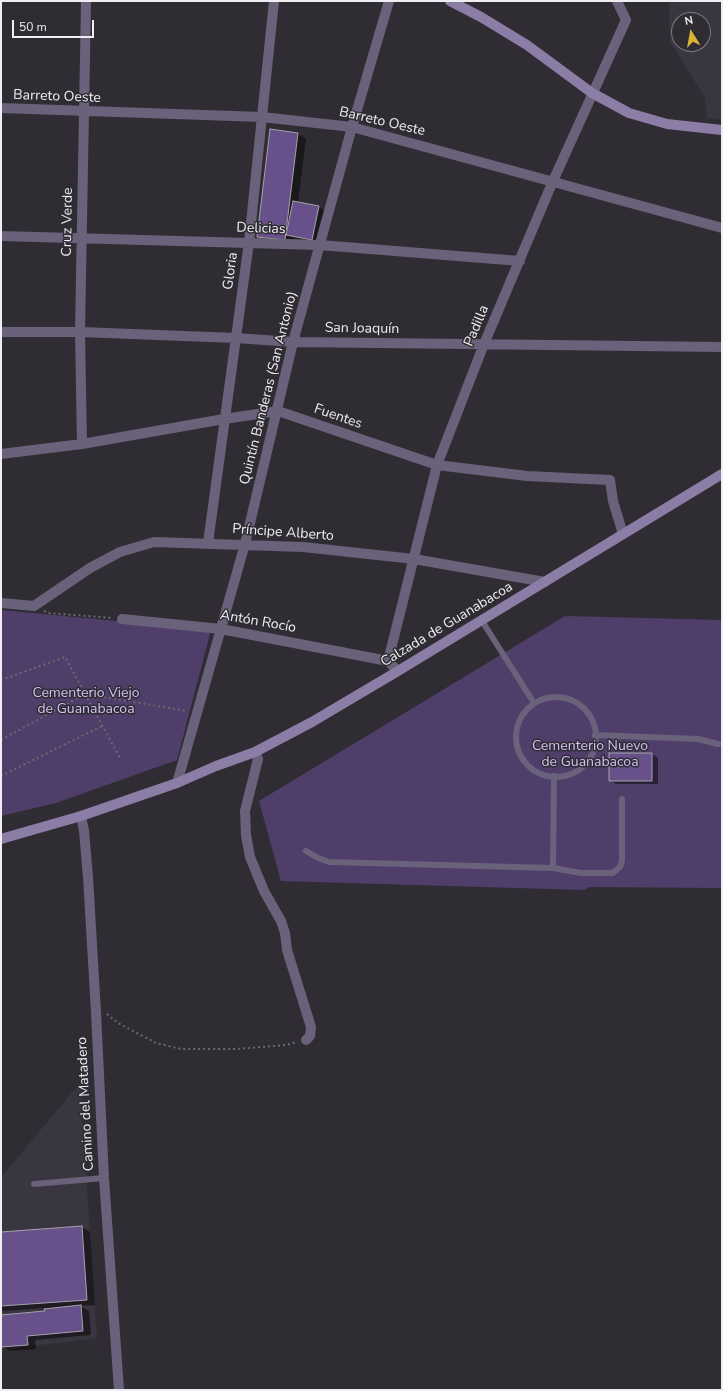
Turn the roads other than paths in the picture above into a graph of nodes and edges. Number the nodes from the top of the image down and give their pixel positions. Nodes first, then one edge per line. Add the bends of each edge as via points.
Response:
1 (86, 1) edge
2 (274, 1) edge
3 (389, 1) edge
4 (450, 1) edge
5 (617, 1) edge
6 (592, 93) junction
7 (1, 108) edge
8 (85, 112) junction
9 (262, 117) junction
10 (352, 127) junction
11 (722, 130) edge
12 (553, 181) junction
13 (722, 228) edge
14 (1, 236) edge
15 (82, 237) junction
16 (250, 242) junction
17 (320, 244) junction
18 (520, 261) junction
19 (1, 332) edge
20 (80, 332) junction
21 (236, 338) junction
22 (293, 342) junction
23 (484, 344) junction
24 (722, 347) edge
25 (278, 411) junction
26 (224, 419) junction
27 (82, 444) junction
28 (1, 454) edge
29 (437, 465) junction
30 (722, 474) edge
31 (623, 534) junction
32 (208, 543) junction
33 (245, 544) junction
34 (414, 559) junction
35 (545, 582) junction
36 (1, 603) edge
37 (122, 619) road end
38 (482, 621) junction
39 (221, 629) junction
40 (388, 661) junction
41 (398, 671) junction
42 (534, 703) junction
43 (596, 735) junction
44 (718, 744) dead end
45 (255, 752) junction
46 (554, 776) junction
47 (177, 782) junction
48 (622, 799) dead end
49 (81, 816) junction
50 (1, 839) edge
51 (306, 851) dead end
52 (553, 868) junction
53 (306, 1040) road end
54 (104, 1178) junction
55 (34, 1184) dead end
56 (119, 1390) edge

1 - 8 street, Cruz Verde
2 - 9 street, Gloria
3 - 10 street, Quintín Banderas (San Antonio)
4 - 6 main road via 527,45
5 - 6 street, Padilla via 626,20
6 - 11 main road via 629,113 667,124
6 - 12 street, Padilla
7 - 8 street, Barreto Oeste
8 - 9 street, Barreto Oeste
8 - 15 street, Cruz Verde
9 - 10 street, Barreto Oeste
9 - 16 street, Gloria
10 - 12 street, Barreto Oeste
10 - 17 street, Quintín Banderas (San Antonio)
12 - 13 street, Barreto Oeste
12 - 18 street, Padilla
14 - 15 street, Delicias
15 - 16 street, Delicias
15 - 20 street, Cruz Verde
16 - 17 street, Delicias
16 - 21 street, Gloria
17 - 18 street, Delicias
17 - 22 street, Quintín Banderas (San Antonio)
18 - 23 street, Padilla
19 - 20 street, San Joaquín
20 - 21 street, San Joaquín
20 - 27 street, Cruz Verde
21 - 22 street, San Joaquín
21 - 26 street, Gloria
22 - 23 street, San Joaquín
22 - 25 street, Quintín Banderas (San Antonio)
23 - 24 street, San Joaquín
23 - 29 street, Padilla
25 - 26 street, Fuentes
25 - 29 street, Fuentes
25 - 33 street, Quintín Banderas (San Antonio)
26 - 27 street, Fuentes
26 - 32 street, Gloria
27 - 28 street, Fuentes
29 - 31 street, Fuentes via 527,476 610,480
29 - 34 street, Padilla
30 - 31 main road, Calzada de Guanabacoa
31 - 35 main road, Calzada de Guanabacoa
32 - 33 street, Príncipe Alberto
32 - 36 street, Príncipe Alberto via 154,542 120,552 90,568 34,606
33 - 34 street, Príncipe Alberto via 303,546
33 - 39 street, Quintín Banderas (San Antonio)
34 - 35 street, Príncipe Alberto
34 - 40 street, Padilla
35 - 38 main road, Calzada de Guanabacoa
37 - 39 street, Antón Rocío
38 - 41 main road, Calzada de Guanabacoa
38 - 42 lane
39 - 40 street, Antón Rocío
39 - 47 street, Quintín Banderas (San Antonio)
40 - 41 street
41 - 45 main road, Calzada de Guanabacoa
42 - 43 lane via 554,697 574,701 590,716
42 - 46 lane via 524,713 517,726 517,747 524,760 534,770
43 - 44 lane via 698,739
43 - 46 lane via 593,750 581,767 568,774
45 - 47 main road, Calzada de Guanabacoa
45 - 53 street via 258,760 245,812 246,835 250,857 286,933 287,950 311,1027 310,1036
46 - 52 lane
47 - 49 main road, Calzada de Guanabacoa
48 - 52 lane via 620,867 612,873 581,873
49 - 50 main road, Calzada de Guanabacoa
49 - 54 street, Camino del Matadero via 96,1012
51 - 52 lane via 329,862
54 - 55 lane
54 - 56 street, Camino del Matadero

